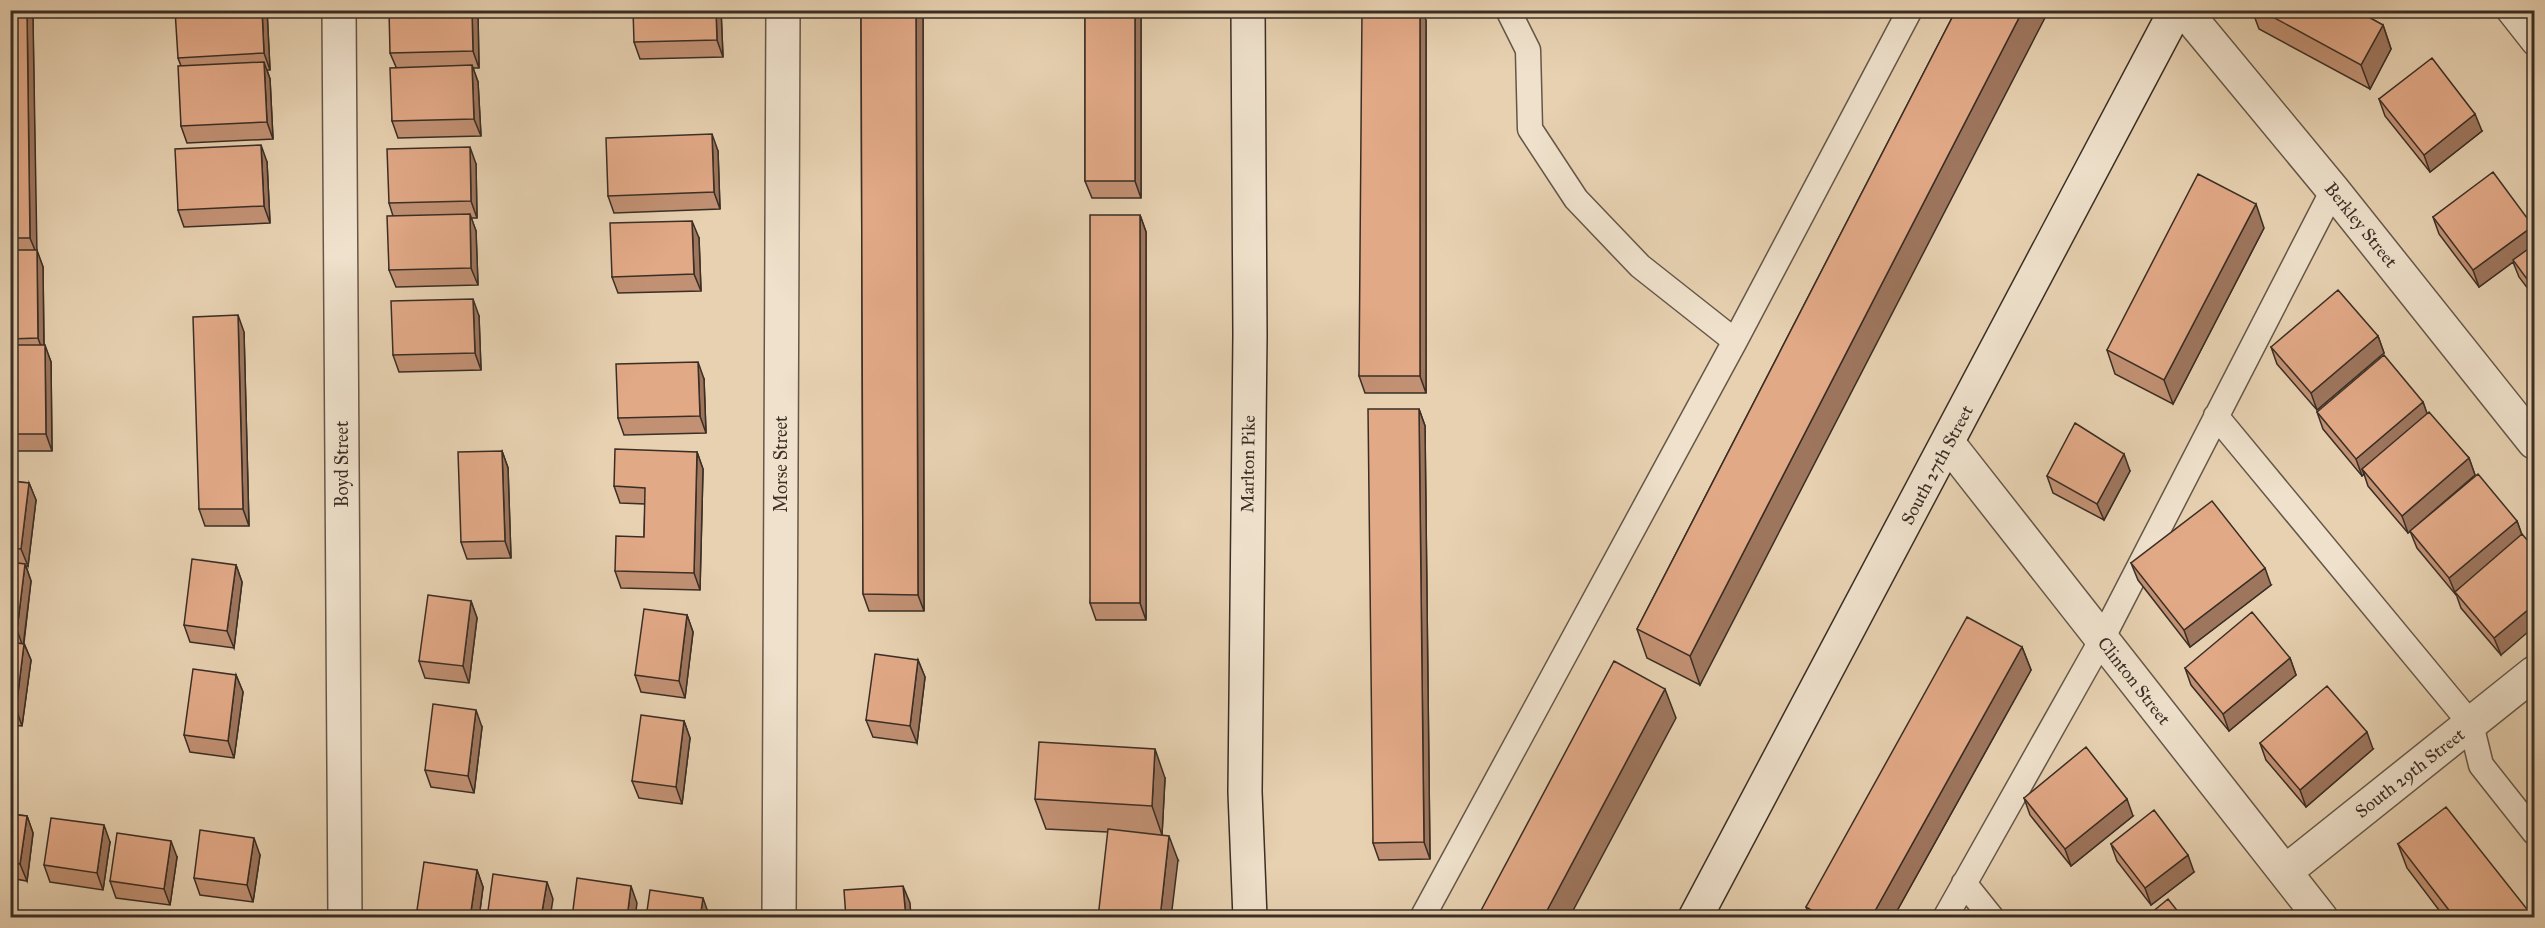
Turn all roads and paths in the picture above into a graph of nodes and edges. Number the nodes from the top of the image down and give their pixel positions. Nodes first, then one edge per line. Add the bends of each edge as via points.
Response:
1 (339, 10) edge
2 (783, 10) edge
3 (1248, 10) edge
4 (1508, 10) edge
5 (1910, 10) edge
6 (2176, 10) edge
7 (2184, 10) edge
8 (2508, 10) edge
9 (2535, 43) edge
10 (2332, 190) junction
11 (1735, 341) junction
12 (2216, 416) junction
13 (2535, 442) edge
14 (1948, 443) junction
15 (2102, 639) junction
16 (2535, 673) edge
17 (2471, 724) junction
18 (2535, 832) edge
19 (2285, 872) junction
20 (1964, 883) junction
21 (1695, 917) edge
22 (345, 918) edge
23 (779, 918) edge
24 (1250, 918) edge
25 (1422, 918) edge
26 (1945, 918) edge
27 (1992, 918) edge
28 (2321, 918) edge

1 - 22 street, Boyd Street
2 - 23 street, Morse Street
3 - 24 street, Marlton Pike via 1250,335 1245,792
4 - 11 lane via 1528,50 1530,129 1575,199 1640,266
5 - 11 lane
6 - 14 street, South 27th Street
7 - 10 street, Berkley Street
8 - 9 lane
10 - 12 lane
10 - 13 street, Berkley Street
11 - 25 lane
12 - 15 lane
12 - 17 lane
14 - 15 street, Clinton Street
14 - 21 street, South 27th Street
15 - 19 street, Clinton Street
15 - 20 lane
16 - 17 street, South 29th Street
17 - 18 lane via 2481,765
17 - 19 street, South 29th Street
19 - 28 street, Clinton Street
20 - 26 lane
20 - 27 lane

